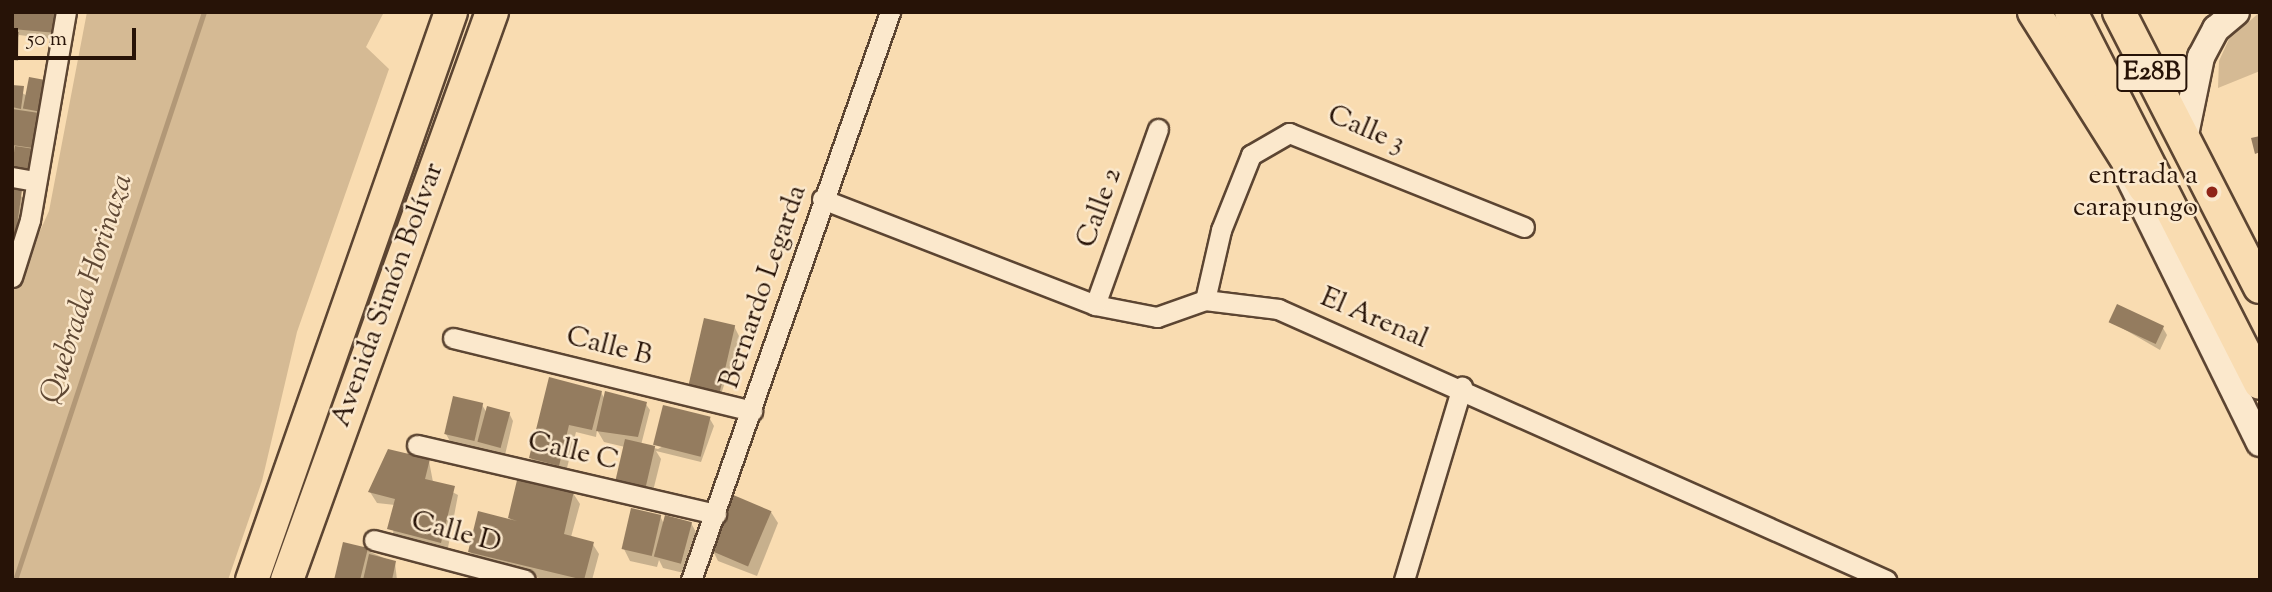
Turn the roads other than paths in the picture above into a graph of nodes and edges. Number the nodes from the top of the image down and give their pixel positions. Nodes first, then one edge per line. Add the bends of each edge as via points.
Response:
1 (66, 12) edge
2 (451, 12) edge
3 (492, 12) edge
4 (890, 12) edge
5 (2034, 12) edge
6 (2071, 12) edge
7 (2119, 12) edge
8 (2236, 12) edge
9 (1158, 129) dead end
10 (2185, 135) junction
11 (2119, 157) junction
12 (12, 177) edge
13 (35, 181) junction
14 (822, 199) junction
15 (1524, 227) dead end
16 (2183, 236) junction
17 (12, 277) edge
18 (2260, 287) edge
19 (1205, 300) junction
20 (1095, 305) junction
21 (453, 338) dead end
22 (2260, 383) edge
23 (1462, 387) junction
24 (752, 411) junction
25 (2260, 443) edge
26 (416, 444) dead end
27 (716, 514) junction
28 (374, 540) dead end
29 (252, 580) edge
30 (287, 580) edge
31 (525, 580) edge
32 (691, 580) edge
33 (1404, 580) edge
34 (1886, 580) edge

1 - 13 street
2 - 29 highway, Avenida Simón Bolívar
3 - 30 highway, Avenida Simón Bolívar
4 - 14 street, Bernardo Legarda
5 - 11 highway
6 - 16 highway, E28B
7 - 10 highway, E28B
8 - 10 main road via 2216,29 2200,57
9 - 20 street, Calle 2
10 - 18 highway, E28B
11 - 16 highway
11 - 25 main road
12 - 13 street
13 - 17 street
14 - 20 street, El Arenal
14 - 24 street, Bernardo Legarda
15 - 19 street, Calle 3 via 1289,133 1251,155 1221,230
16 - 22 highway, E28B
19 - 20 street, El Arenal via 1157,317
19 - 23 street, El Arenal via 1279,309
21 - 24 street, Calle B
23 - 33 street
23 - 34 street, El Arenal
24 - 27 street, Bernardo Legarda
26 - 27 street, Calle C
27 - 32 street, Bernardo Legarda
28 - 31 street, Calle D

